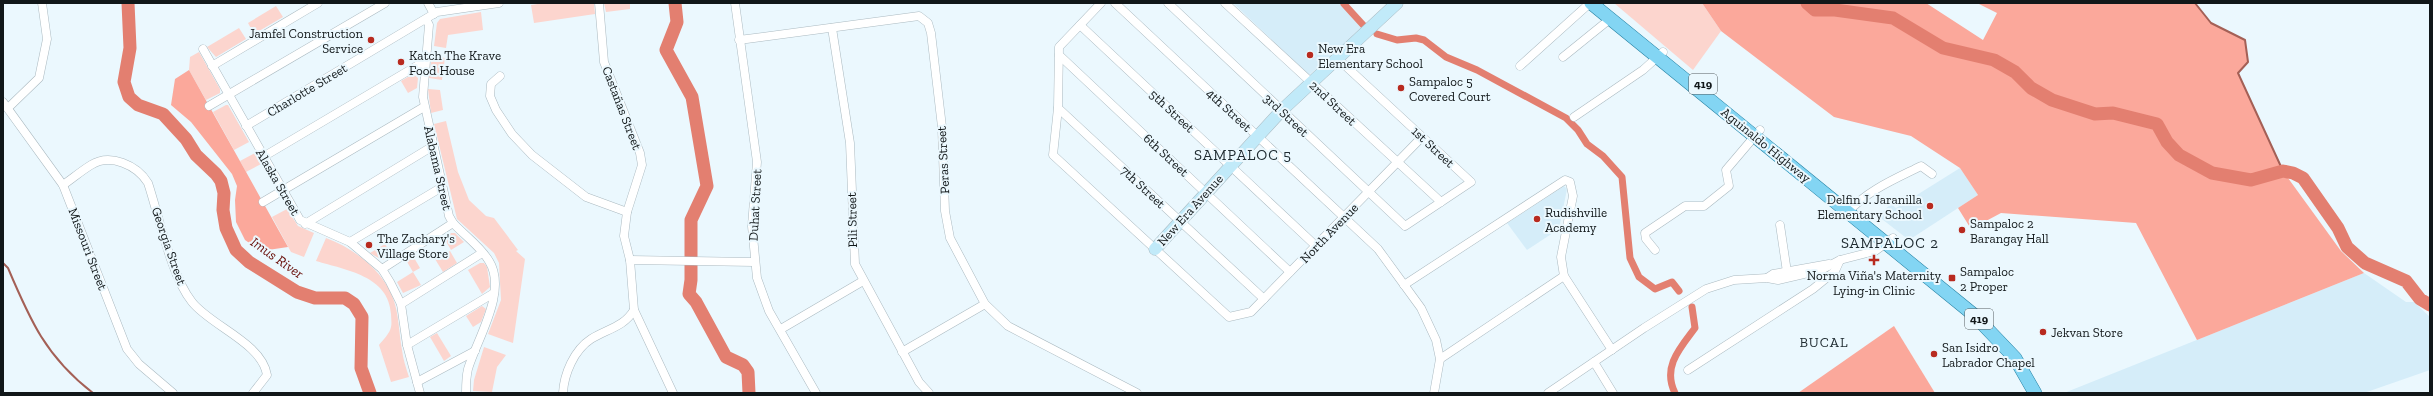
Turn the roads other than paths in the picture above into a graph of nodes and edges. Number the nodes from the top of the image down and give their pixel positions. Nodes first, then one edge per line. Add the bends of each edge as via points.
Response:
1 (42, 3) edge
2 (318, 3) edge
3 (385, 3) edge
4 (428, 3) edge
5 (499, 3) edge
6 (599, 3) edge
7 (735, 3) edge
8 (1101, 3) edge
9 (1115, 3) edge
10 (1168, 3) edge
11 (1225, 3) edge
12 (1398, 3) edge
13 (1590, 3) edge
14 (1604, 3) edge
15 (434, 14) junction
16 (426, 19) junction
17 (1610, 19) junction
18 (1080, 25) junction
19 (832, 28) junction
20 (739, 40) junction
21 (203, 49) dead end
22 (1059, 55) junction
23 (1660, 55) junction
24 (1563, 57) dead end
25 (1337, 58) junction
26 (425, 61) junction
27 (212, 66) junction
28 (1520, 66) dead end
29 (500, 76) dead end
30 (1310, 82) junction
31 (228, 95) junction
32 (5, 105) edge
33 (209, 106) dead end
34 (424, 107) junction
35 (1058, 108) junction
36 (1282, 110) junction
37 (1574, 117) dead end
38 (246, 126) junction
39 (1757, 134) junction
40 (1258, 136) junction
41 (1422, 137) junction
42 (433, 146) junction
43 (263, 157) junction
44 (1398, 162) junction
45 (1230, 166) junction
46 (1932, 174) dead end
47 (63, 186) junction
48 (442, 187) junction
49 (283, 191) junction
50 (1206, 192) junction
51 (1369, 192) junction
52 (263, 202) dead end
53 (1441, 202) junction
54 (1851, 209) junction
55 (627, 212) junction
56 (1344, 217) junction
57 (1180, 222) junction
58 (453, 223) junction
59 (305, 224) junction
60 (1780, 225) dead end
61 (1405, 226) joint
62 (1890, 240) junction
63 (350, 242) junction
64 (1316, 246) junction
65 (1155, 249) junction
66 (1655, 250) dead end
67 (482, 253) junction
68 (630, 260) junction
69 (1840, 260) junction
70 (754, 262) junction
71 (1832, 264) junction
72 (382, 269) junction
73 (1290, 272) junction
74 (1787, 272) junction
75 (1564, 276) junction
76 (1767, 278) junction
77 (863, 281) junction
78 (1404, 285) junction
79 (494, 293) junction
80 (1264, 299) junction
81 (401, 304) junction
82 (985, 304) junction
83 (634, 310) junction
84 (780, 329) junction
85 (407, 345) junction
86 (1612, 350) junction
87 (475, 351) junction
88 (902, 352) junction
89 (1440, 359) junction
90 (1594, 362) junction
91 (1688, 370) dead end
92 (417, 382) junction
93 (173, 393) edge
94 (253, 393) edge
95 (420, 393) edge
96 (466, 393) edge
97 (563, 393) edge
98 (673, 393) edge
99 (816, 393) edge
100 (929, 393) edge
101 (1137, 393) edge
102 (1434, 393) edge
103 (1548, 393) edge
104 (1613, 393) edge
105 (2035, 393) edge
106 (2045, 393) edge

1 - 32 street via 47,39 39,78
2 - 27 street
3 - 31 street
4 - 15 street
5 - 15 street, Charlotte Street
6 - 55 street, Castañas Street via 604,62 640,153 642,165
7 - 20 street, Duhat Street
8 - 18 street
9 - 40 street, 4th Street
10 - 36 street, 3rd Street
11 - 30 street, 2nd Street
12 - 25 street, New Era Avenue
13 - 17 main road, Aguinaldo Highway / 419
13 - 28 street
14 - 23 main road, Aguinaldo Highway / 419
15 - 16 street, Charlotte Street
16 - 26 street, Alabama Street via 429,25
16 - 38 street, Charlotte Street
17 - 23 main road, Aguinaldo Highway / 419
17 - 24 street
18 - 22 street via 1059,47
18 - 45 street, 5th Street
19 - 20 street, Peras Street
19 - 77 street, Pili Street via 850,143 853,256
19 - 82 street, Peras Street via 919,16 928,24 942,127 945,211 950,238
20 - 70 street, Duhat Street via 757,162 752,226
21 - 27 street, Alaska Street
22 - 35 street
22 - 50 street, 6th Street
23 - 37 street
23 - 39 main road, Aguinaldo Highway / 419
25 - 30 street, New Era Avenue
25 - 41 street, 1st Street
26 - 34 street, Alabama Street
26 - 43 street
27 - 31 street, Alaska Street
29 - 55 street via 491,84 490,96 512,134 532,155 586,197
30 - 36 street, New Era Avenue
30 - 44 street, 2nd Street
31 - 33 street
31 - 38 street, Alaska Street
32 - 47 street, Missouri Street
34 - 42 street, Alabama Street
34 - 49 street
35 - 57 street, 7th Street
35 - 65 street via 1053,155
36 - 40 street, New Era Avenue
36 - 51 street, 3rd Street
38 - 43 street, Alaska Street
39 - 54 main road, Aguinaldo Highway / 419
39 - 66 street via 1726,170 1729,186 1704,206 1685,206 1645,233 1646,239
40 - 45 street, New Era Avenue
40 - 56 street, 4th Street
41 - 44 street, North Avenue
41 - 53 street, 1st Street via 1471,182
42 - 48 street, Alabama Street
42 - 59 street
43 - 49 street, Alaska Street
44 - 51 street, North Avenue
44 - 53 street, 2nd Street
45 - 50 street, New Era Avenue
45 - 64 street, 5th Street
46 - 54 street via 1921,166 1882,185
47 - 93 street, Missouri Street via 127,349 139,364
47 - 94 street, Georgia Street via 92,164 104,161 126,164 144,177 178,278 187,294 199,309 243,342 264,363 267,375
48 - 58 street, Alabama Street
48 - 63 street
49 - 52 street
49 - 59 street, Alaska Street via 297,216
50 - 57 street, New Era Avenue
50 - 73 street, 6th Street
51 - 56 street, North Avenue
51 - 61 street, 3rd Street
53 - 61 street, 1st Street
54 - 62 main road, Aguinaldo Highway / 419
55 - 68 street, Castañas Street via 624,236
56 - 64 street, North Avenue
56 - 78 street, 4th Street via 1378,249
57 - 65 street, New Era Avenue
57 - 80 street, 7th Street
58 - 67 street, Alabama Street
58 - 72 street
59 - 63 street, Alaska Street
60 - 74 street
62 - 69 street via 1874,251
62 - 105 main road, Aguinaldo Highway / 419 via 1988,327 2015,358
62 - 106 main road, Aguinaldo Highway / 419 via 2001,328 2027,359
63 - 72 street, Alaska Street
64 - 73 street, North Avenue
65 - 80 street, North Avenue via 1229,317 1251,312
67 - 79 street, Alabama Street via 491,265
67 - 81 street
68 - 70 street
68 - 83 street, Castañas Street
69 - 71 street
69 - 91 street via 1835,271 1813,289
70 - 84 street, Duhat Street via 761,294
71 - 74 street
71 - 76 street via 1821,270 1788,278
72 - 81 street, Alaska Street
73 - 80 street, North Avenue
74 - 76 street
75 - 78 street via 1561,257 1573,196 1570,182 1560,182
75 - 86 street
75 - 89 street
76 - 86 street via 1729,281 1706,289
77 - 84 street
77 - 88 street, Pili Street
78 - 89 street, 4th Street via 1429,323
79 - 85 street
79 - 87 street, Alabama Street via 491,309
81 - 85 street, Alaska Street
82 - 88 street
82 - 101 street, Peras Street via 1008,326
83 - 97 street via 624,324 590,340 581,348 568,369
83 - 98 street, Castañas Street
84 - 99 street, Duhat Street
85 - 92 street, Alaska Street
86 - 90 street
87 - 92 street
87 - 96 street, Alabama Street via 466,378
88 - 100 street, Pili Street via 919,382
89 - 102 street
90 - 103 street
90 - 104 street
92 - 95 street, Alaska Street

